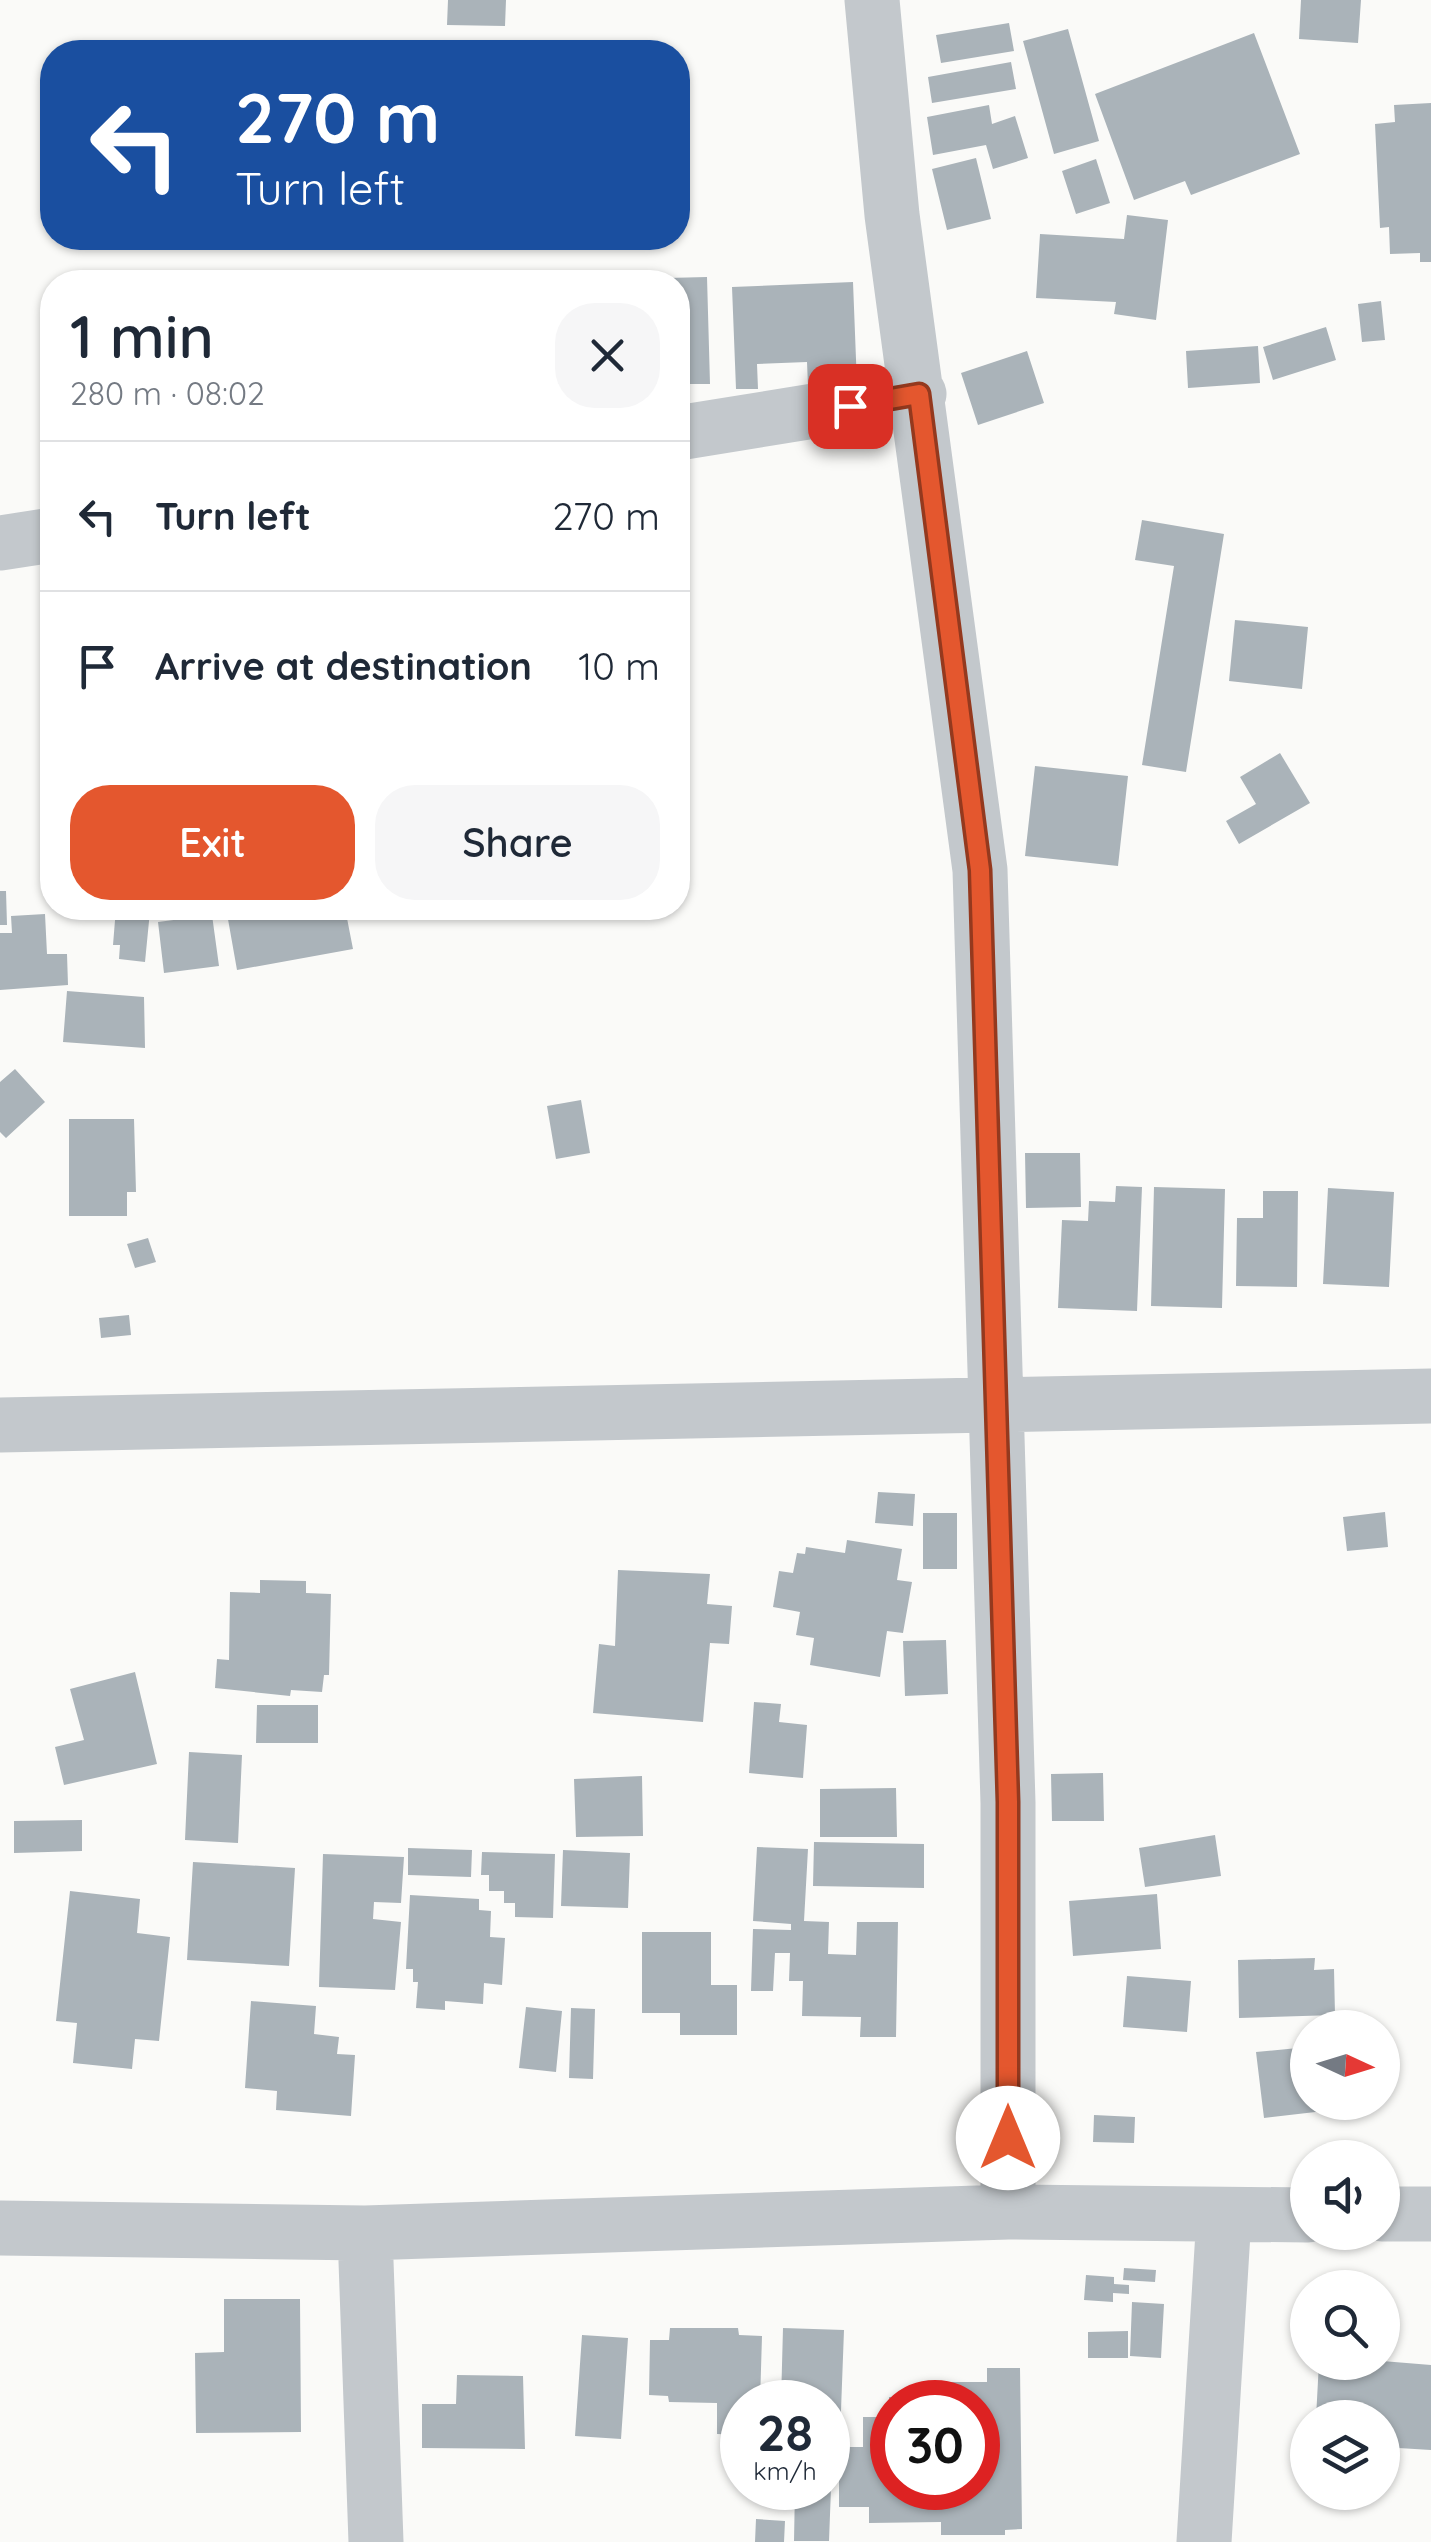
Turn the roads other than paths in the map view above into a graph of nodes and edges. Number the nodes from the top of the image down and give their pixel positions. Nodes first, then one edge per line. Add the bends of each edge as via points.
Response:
1 (872, 0) edge
2 (919, 394) junction
3 (690, 432) edge
4 (40, 537) edge
5 (0, 543) edge
6 (1431, 1396) edge
7 (998, 1406) junction
8 (0, 1426) edge
9 (1008, 2212) junction
10 (1400, 2214) edge
11 (1431, 2214) edge
12 (1290, 2215) edge
13 (1224, 2216) junction
14 (0, 2228) edge
15 (364, 2234) junction
16 (376, 2542) edge
17 (1204, 2542) edge

1 - 2 street via 892,215
2 - 3 street
2 - 7 street via 980,870
4 - 5 street
6 - 7 street
7 - 8 street
7 - 9 street via 1008,1802
9 - 13 street
9 - 15 street
10 - 11 street
12 - 13 street
13 - 17 street
14 - 15 street
15 - 16 street

